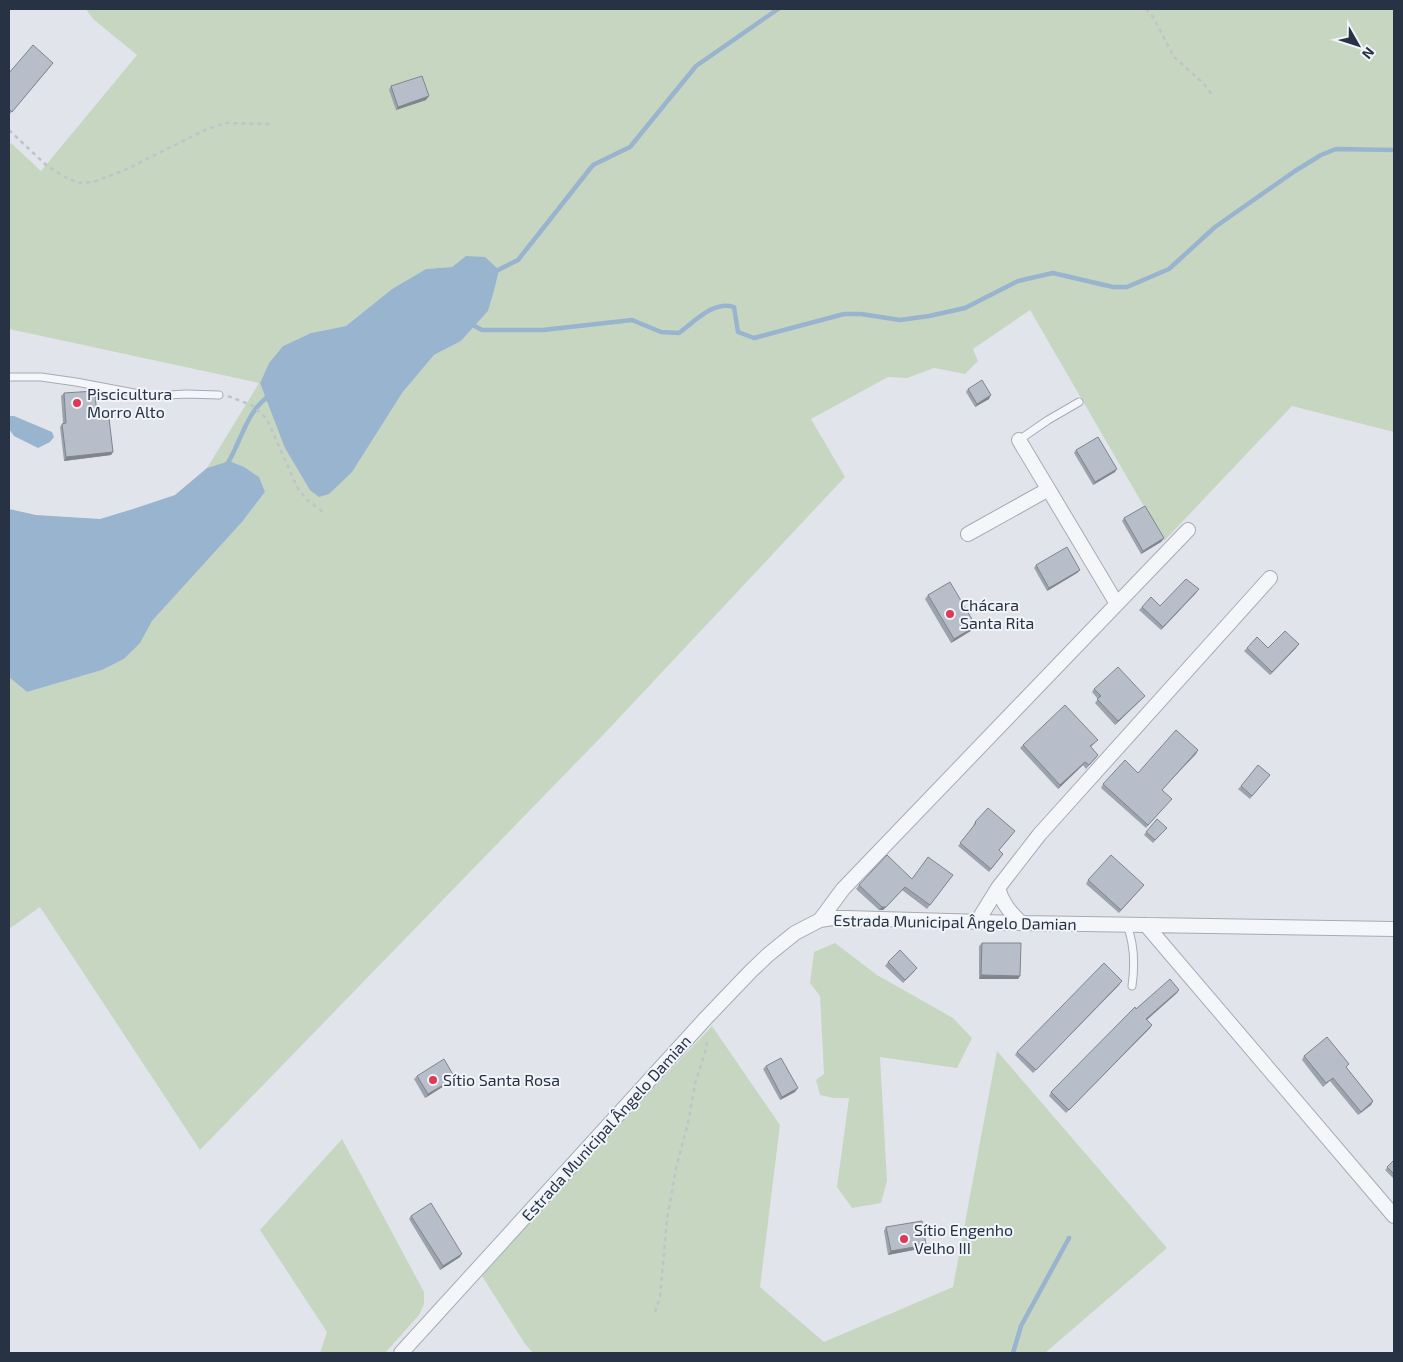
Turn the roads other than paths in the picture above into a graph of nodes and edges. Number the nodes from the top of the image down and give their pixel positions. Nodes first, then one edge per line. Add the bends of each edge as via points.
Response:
1 (9, 377) edge
2 (219, 394) road end
3 (1079, 402) dead end
4 (1019, 440) joint
5 (1048, 490) junction
6 (1188, 530) dead end
7 (968, 534) dead end
8 (1270, 578) dead end
9 (1117, 604) junction
10 (998, 888) junction
11 (820, 920) junction
12 (977, 922) junction
13 (1022, 923) junction
14 (1127, 925) junction
15 (1146, 925) junction
16 (1394, 930) edge
17 (1132, 986) dead end
18 (1394, 1216) edge
19 (401, 1353) edge

1 - 2 lane via 70,381 150,396
3 - 4 lane
4 - 5 street
5 - 7 street
5 - 9 street
6 - 9 street
8 - 10 street via 1064,806
9 - 11 street via 843,889
10 - 12 street
10 - 13 street via 1005,906
11 - 12 street, Estrada Municipal Ângelo Damian
11 - 19 street, Estrada Municipal Ângelo Damian via 795,933 769,954 696,1028
12 - 13 street, Estrada Municipal Ângelo Damian
13 - 14 street, Estrada Municipal Ângelo Damian
14 - 15 street, Estrada Municipal Ângelo Damian
14 - 17 lane via 1134,951
15 - 16 street, Estrada Municipal Ângelo Damian
15 - 18 street

